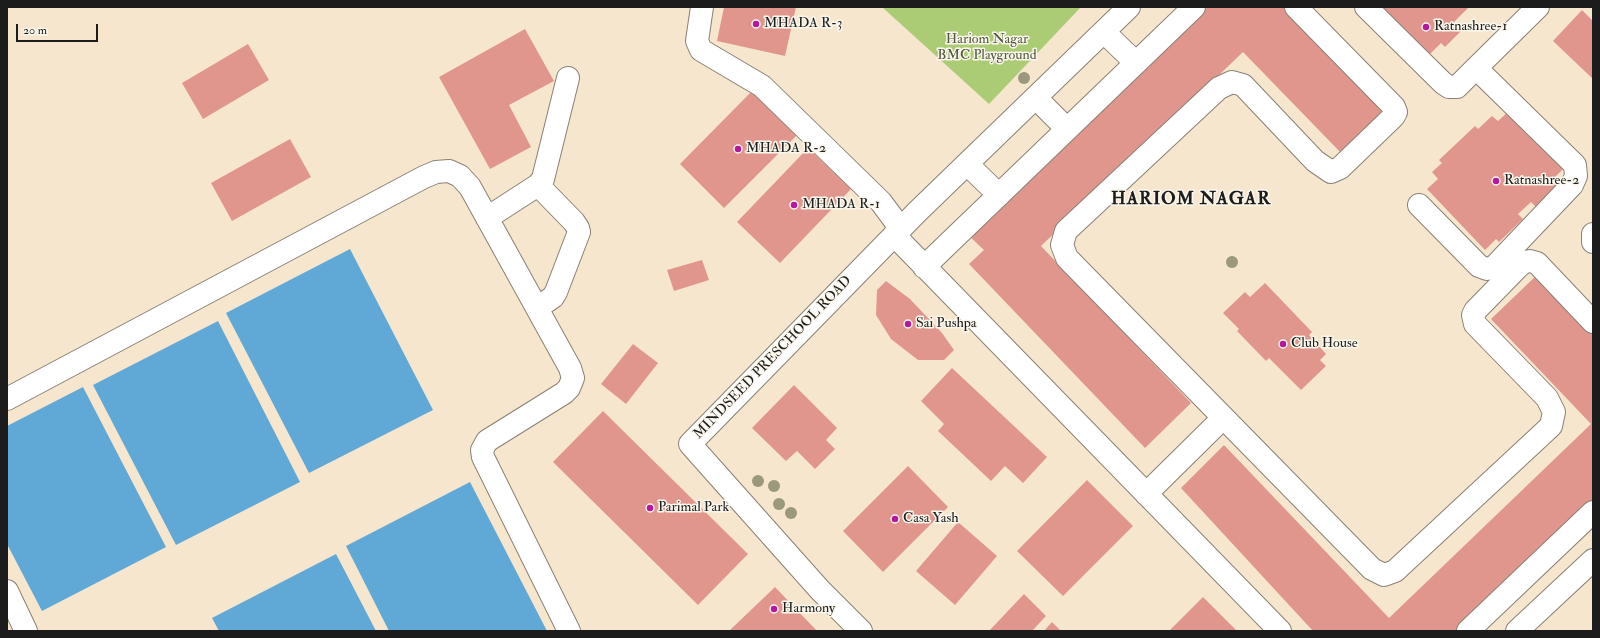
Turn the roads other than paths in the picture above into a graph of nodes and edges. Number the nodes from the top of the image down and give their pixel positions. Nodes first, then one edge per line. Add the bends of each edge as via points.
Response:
1 (702, 7) edge
2 (1129, 7) edge
3 (1193, 7) edge
4 (1296, 7) edge
5 (1366, 7) edge
6 (1538, 7) edge
7 (1104, 32) junction
8 (1136, 64) junction
9 (1476, 68) junction
10 (568, 78) dead end
11 (1036, 98) junction
12 (1067, 129) junction
13 (967, 164) junction
14 (538, 185) junction
15 (999, 195) junction
16 (1418, 205) dead end
17 (487, 218) junction
18 (897, 232) junction
19 (1593, 234) edge
20 (1593, 242) edge
21 (924, 267) junction
22 (537, 308) junction
23 (1593, 322) edge
24 (7, 399) edge
25 (1223, 418) junction
26 (1146, 494) junction
27 (1591, 516) edge
28 (1593, 560) edge
29 (1518, 583) junction
30 (7, 591) edge
31 (1542, 608) junction
32 (26, 631) edge
33 (569, 631) edge
34 (861, 631) edge
35 (1280, 631) edge
36 (1468, 631) edge
37 (1517, 631) edge

1 - 18 street via 697,41 701,50 762,86 881,202
2 - 7 street
3 - 8 street
4 - 25 street via 1394,107 1394,116 1340,168 1331,172 1315,161 1243,85 1232,82 1219,88 1066,231 1062,245 1068,258
5 - 9 street via 1449,87 1456,87
6 - 9 street
7 - 8 street
7 - 11 street
8 - 12 street
9 - 16 street via 1575,165 1576,176 1572,184 1492,268 1487,269 1479,266
10 - 14 street via 546,172
11 - 12 street
11 - 13 street
12 - 15 street
13 - 15 street
13 - 18 street
14 - 17 street
14 - 22 street via 574,222 579,232 556,292
15 - 21 street
17 - 22 street
17 - 24 street via 470,187 460,176 449,171 436,172
18 - 21 street
18 - 34 street, MINDSEED PRESCHOOL ROAD via 690,444 820,590
19 - 20 street
21 - 26 street
22 - 33 street via 570,368 571,383 564,393 486,441 482,450 483,457
23 - 25 street via 1537,263 1530,261 1518,267 1475,311 1473,315 1476,324 1547,398 1554,412 1551,426 1395,571 1384,575 1372,569
25 - 26 street
26 - 35 street
27 - 29 street
28 - 31 street
29 - 31 street
29 - 36 street
30 - 32 street
31 - 37 street

